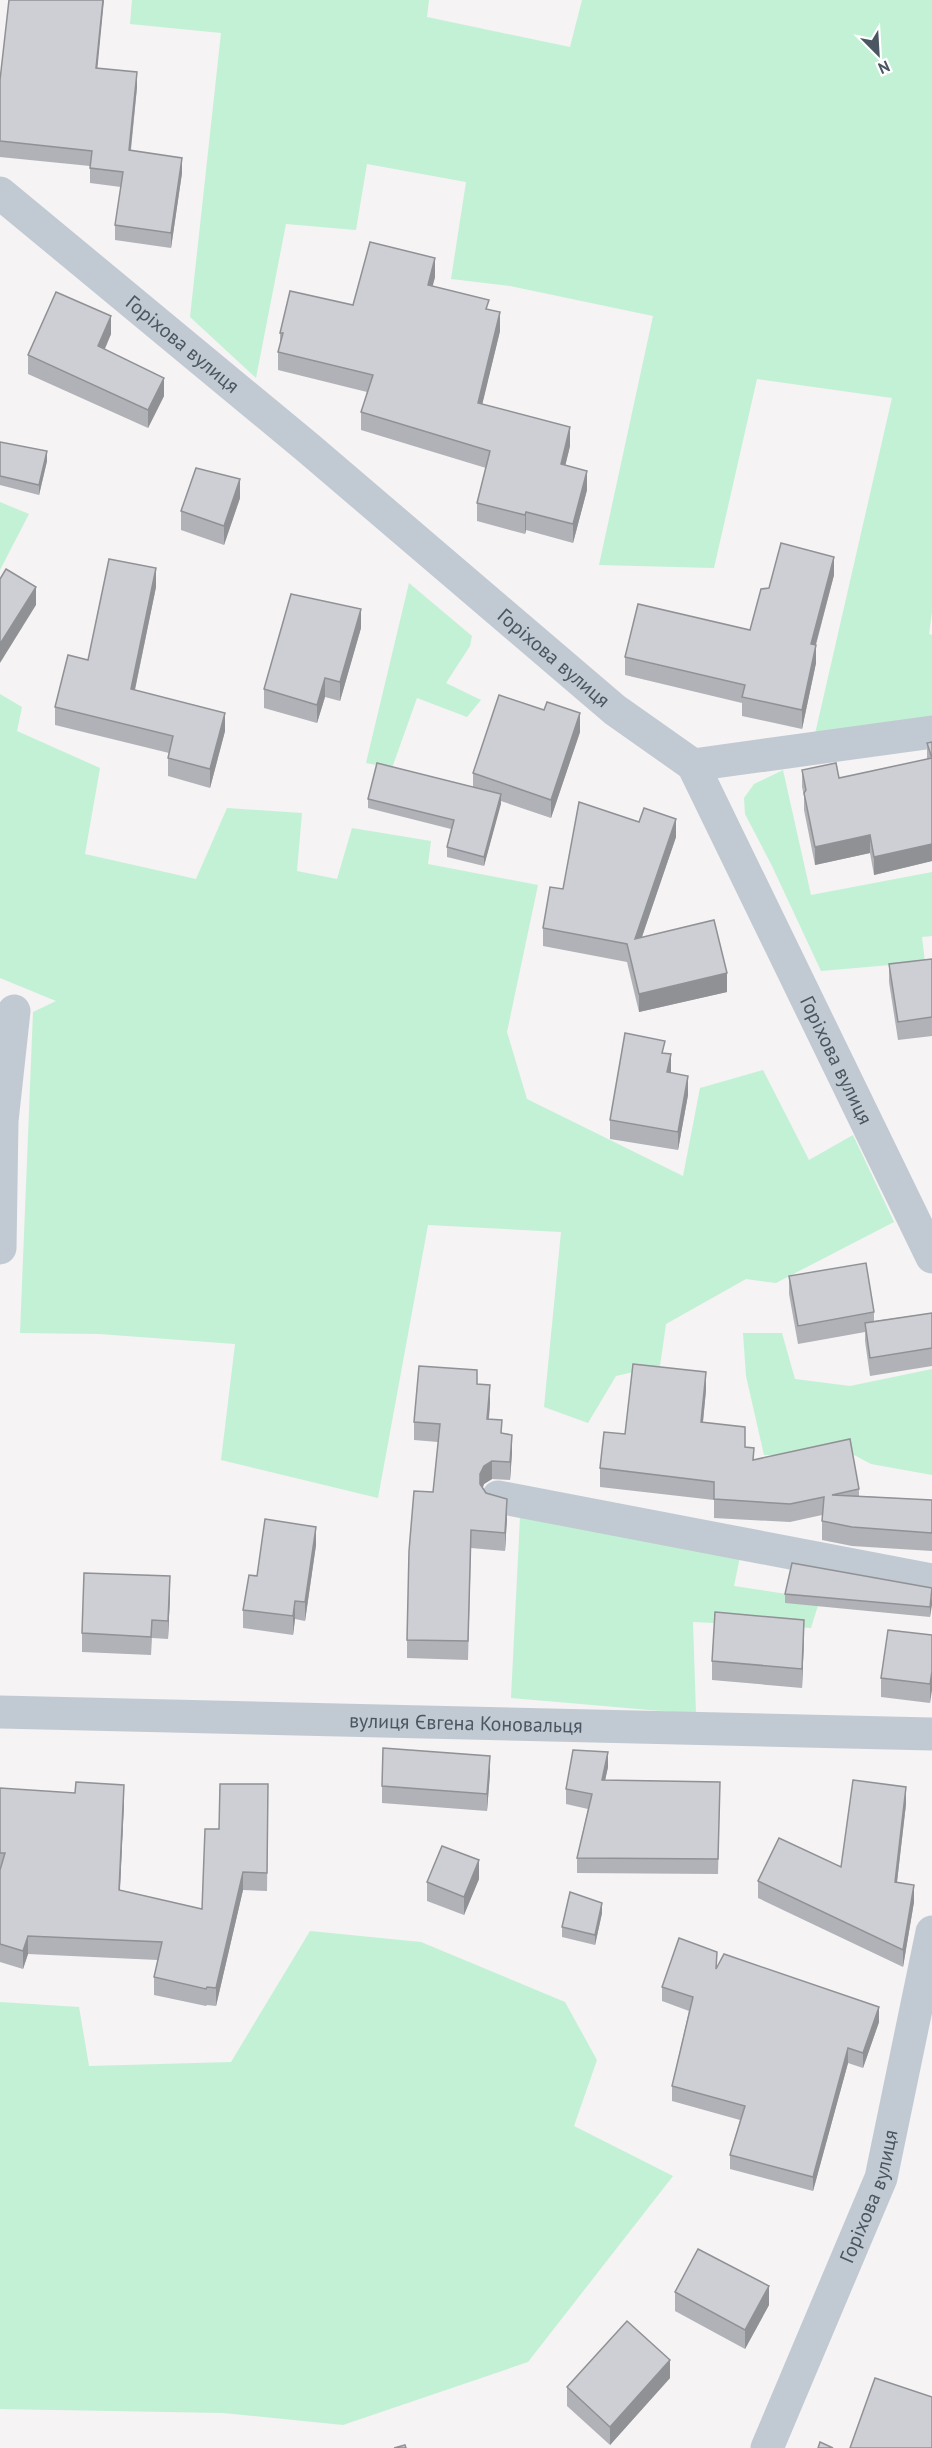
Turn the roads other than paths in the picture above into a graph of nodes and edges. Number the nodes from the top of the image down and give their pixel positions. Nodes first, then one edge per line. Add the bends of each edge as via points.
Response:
1 (0, 193) edge
2 (932, 732) edge
3 (693, 765) junction
4 (14, 1011) dead end
5 (0, 1248) edge
6 (932, 1257) edge
7 (498, 1497) edge
8 (932, 1580) edge
9 (0, 1712) edge
10 (932, 1734) edge
11 (932, 1932) edge
12 (767, 2448) edge

1 - 3 street, Горіхова вулиця via 607,703
2 - 3 street
3 - 6 street, Горіхова вулиця
4 - 5 street via 2,1121
7 - 8 street
9 - 10 street, вулиця Євгена Коновальця
11 - 12 street, Горіхова вулиця via 881,2178

